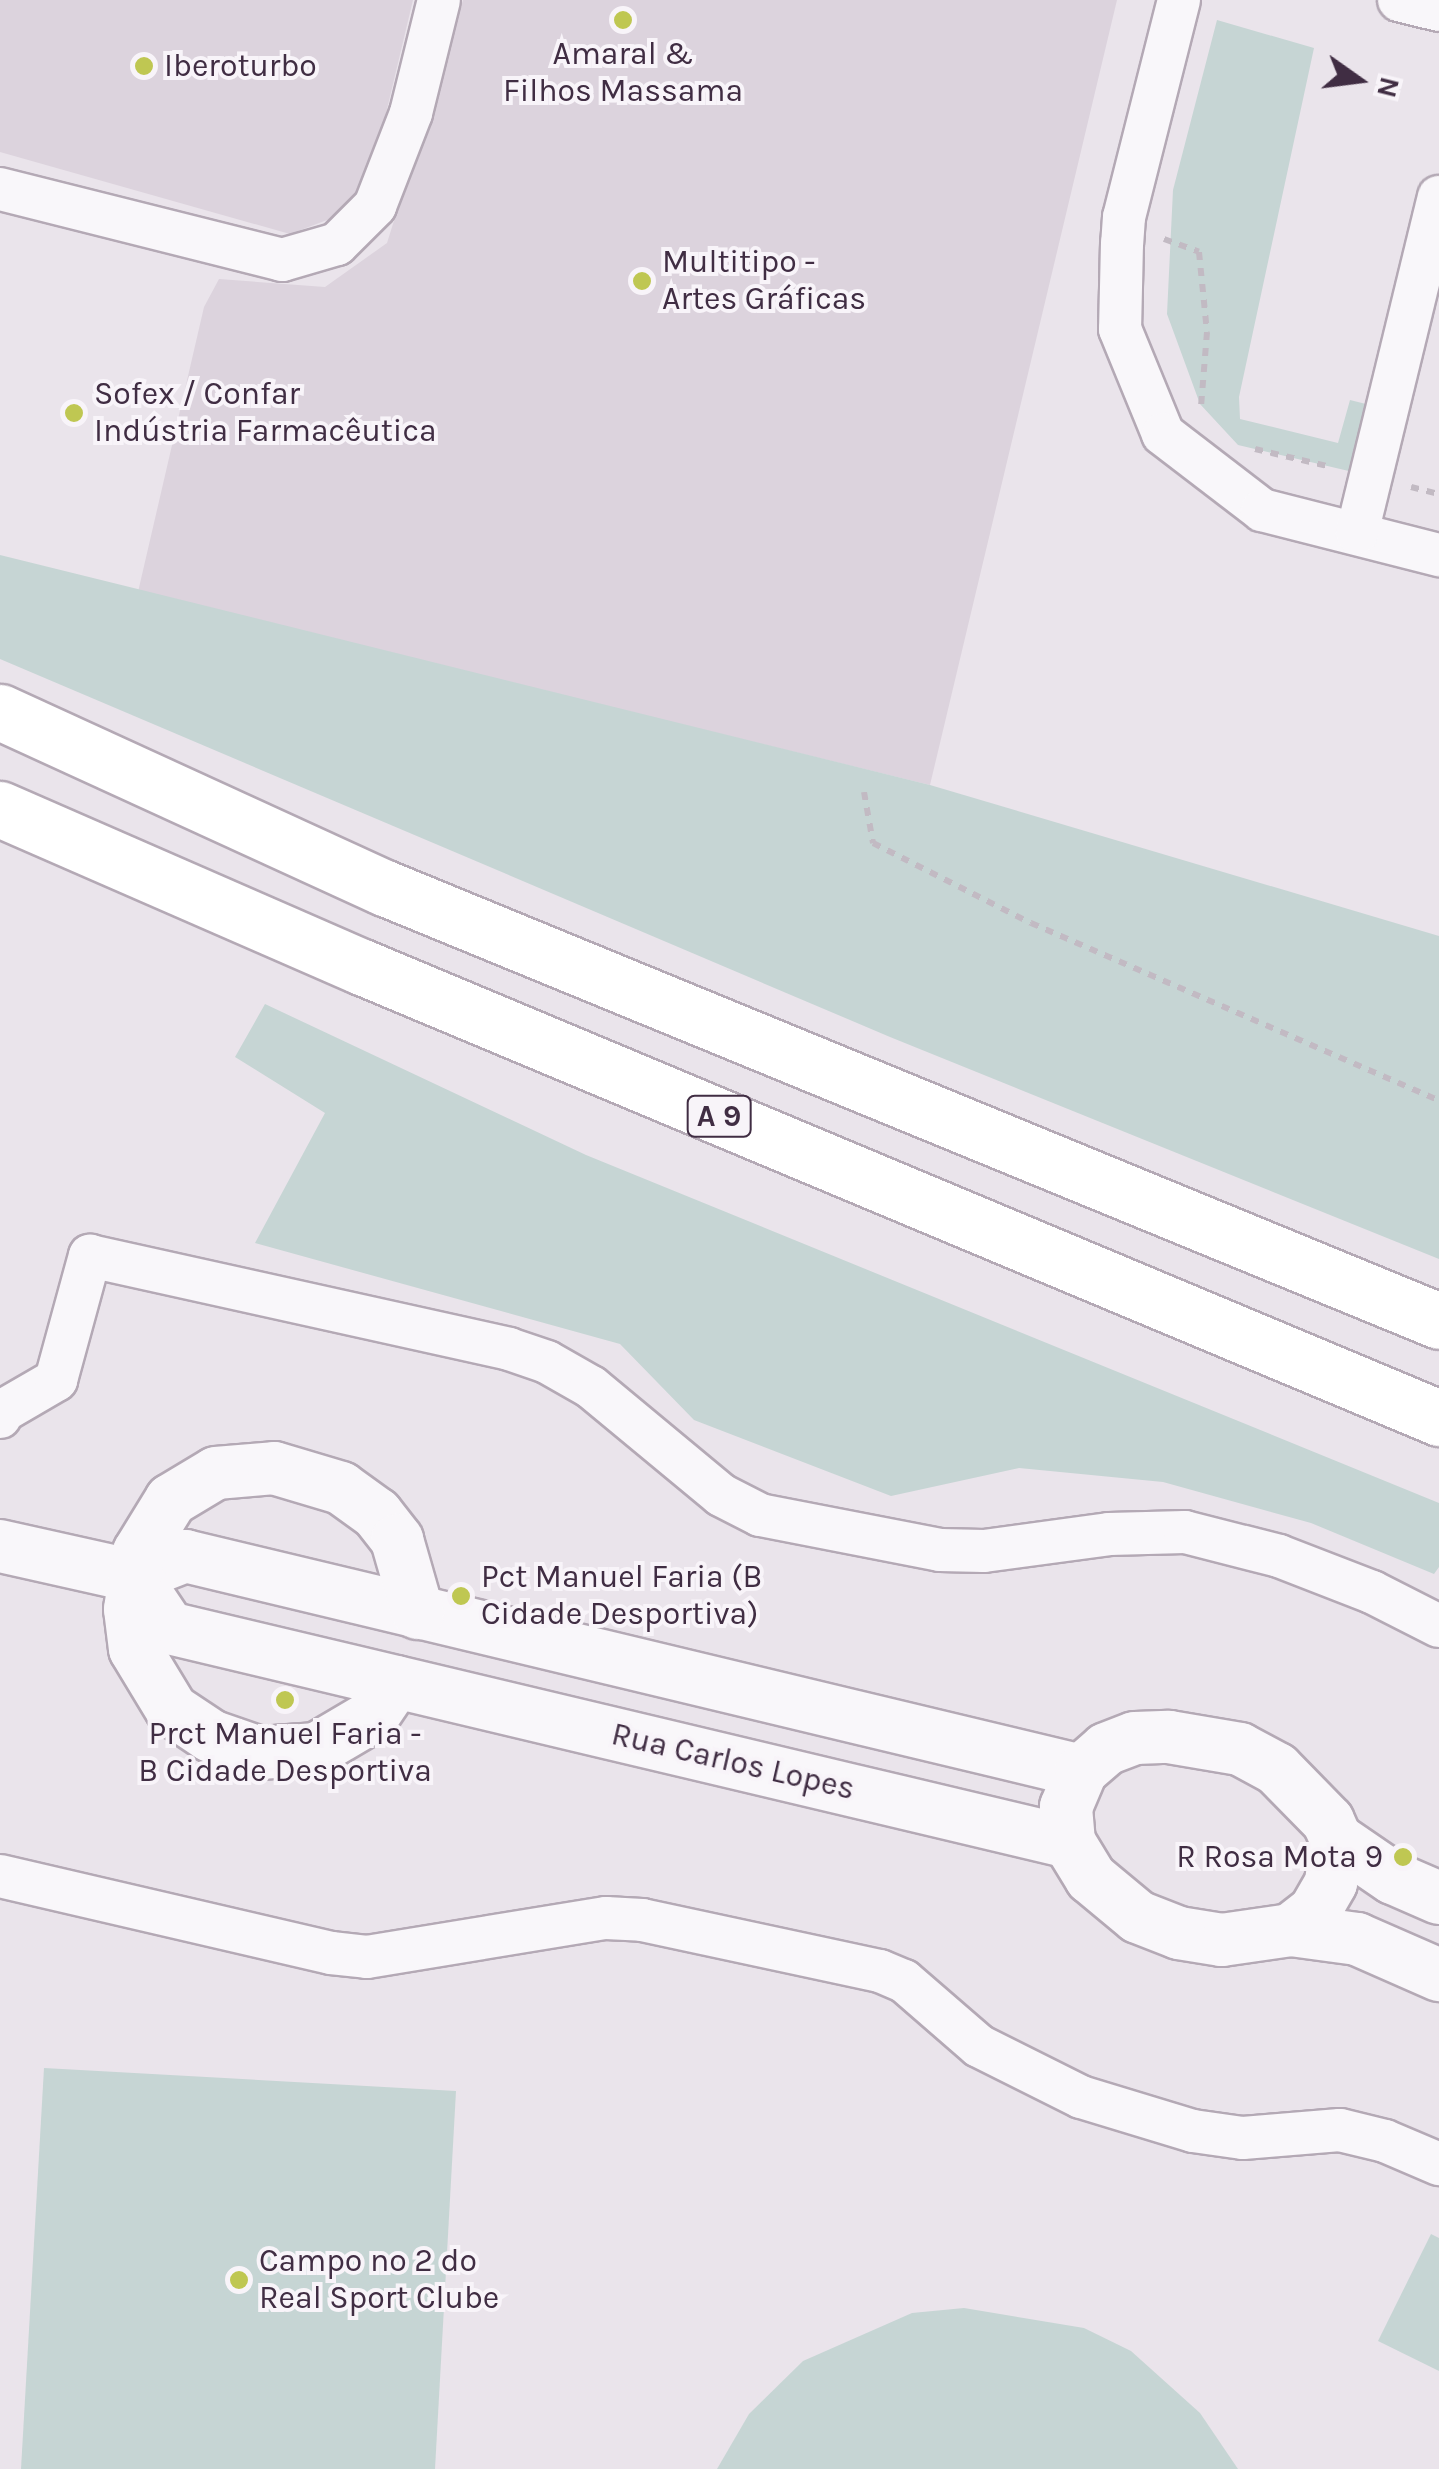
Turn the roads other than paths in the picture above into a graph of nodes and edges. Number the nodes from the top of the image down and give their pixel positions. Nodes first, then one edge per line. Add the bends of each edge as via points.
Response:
1 (439, 0) edge
2 (1179, 0) edge
3 (1400, 0) edge
4 (1439, 10) edge
5 (0, 188) edge
6 (1439, 196) edge
7 (1357, 534) junction
8 (1439, 555) edge
9 (12, 716) edge
10 (0, 809) edge
11 (1439, 1321) edge
12 (0, 1418) edge
13 (1439, 1418) edge
14 (0, 1546) edge
15 (134, 1576) junction
16 (418, 1612) junction
17 (1439, 1626) edge
18 (396, 1682) junction
19 (1080, 1771) junction
20 (1336, 1838) junction
21 (1070, 1842) junction
22 (0, 1876) edge
23 (1439, 1898) edge
24 (1292, 1930) junction
25 (1439, 1975) edge
26 (1439, 2164) edge

1 - 5 street via 411,113 375,206 337,244 282,260
2 - 7 street via 1124,218 1120,329 1163,434 1262,510
3 - 4 street
6 - 7 street
7 - 8 street
9 - 11 highway via 385,888
10 - 13 highway, A 9
12 - 17 street via 56,1380 90,1256 509,1348 546,1362 590,1387 721,1495 760,1515 940,1550 1185,1532 1278,1556
14 - 15 street
15 - 16 street via 185,1556
15 - 16 street via 139,1552 171,1500 216,1473 274,1468 341,1488 377,1514 397,1540
15 - 18 street, Rua Carlos Lopes via 170,1628
15 - 18 street via 136,1649 172,1710 212,1736 260,1752 317,1749 373,1716
16 - 19 street
18 - 21 street, Rua Carlos Lopes
19 - 20 street via 1106,1749 1136,1738 1230,1746 1277,1769 1318,1809
19 - 21 street via 1066,1808
20 - 23 street via 1393,1878
20 - 24 street via 1330,1883 1315,1912
21 - 24 street via 1091,1878 1138,1917 1222,1940
22 - 26 street via 367,1957 606,1918 642,1920 892,1976 979,2046 1081,2097 1243,2138 1340,2130
24 - 25 street via 1357,1940

